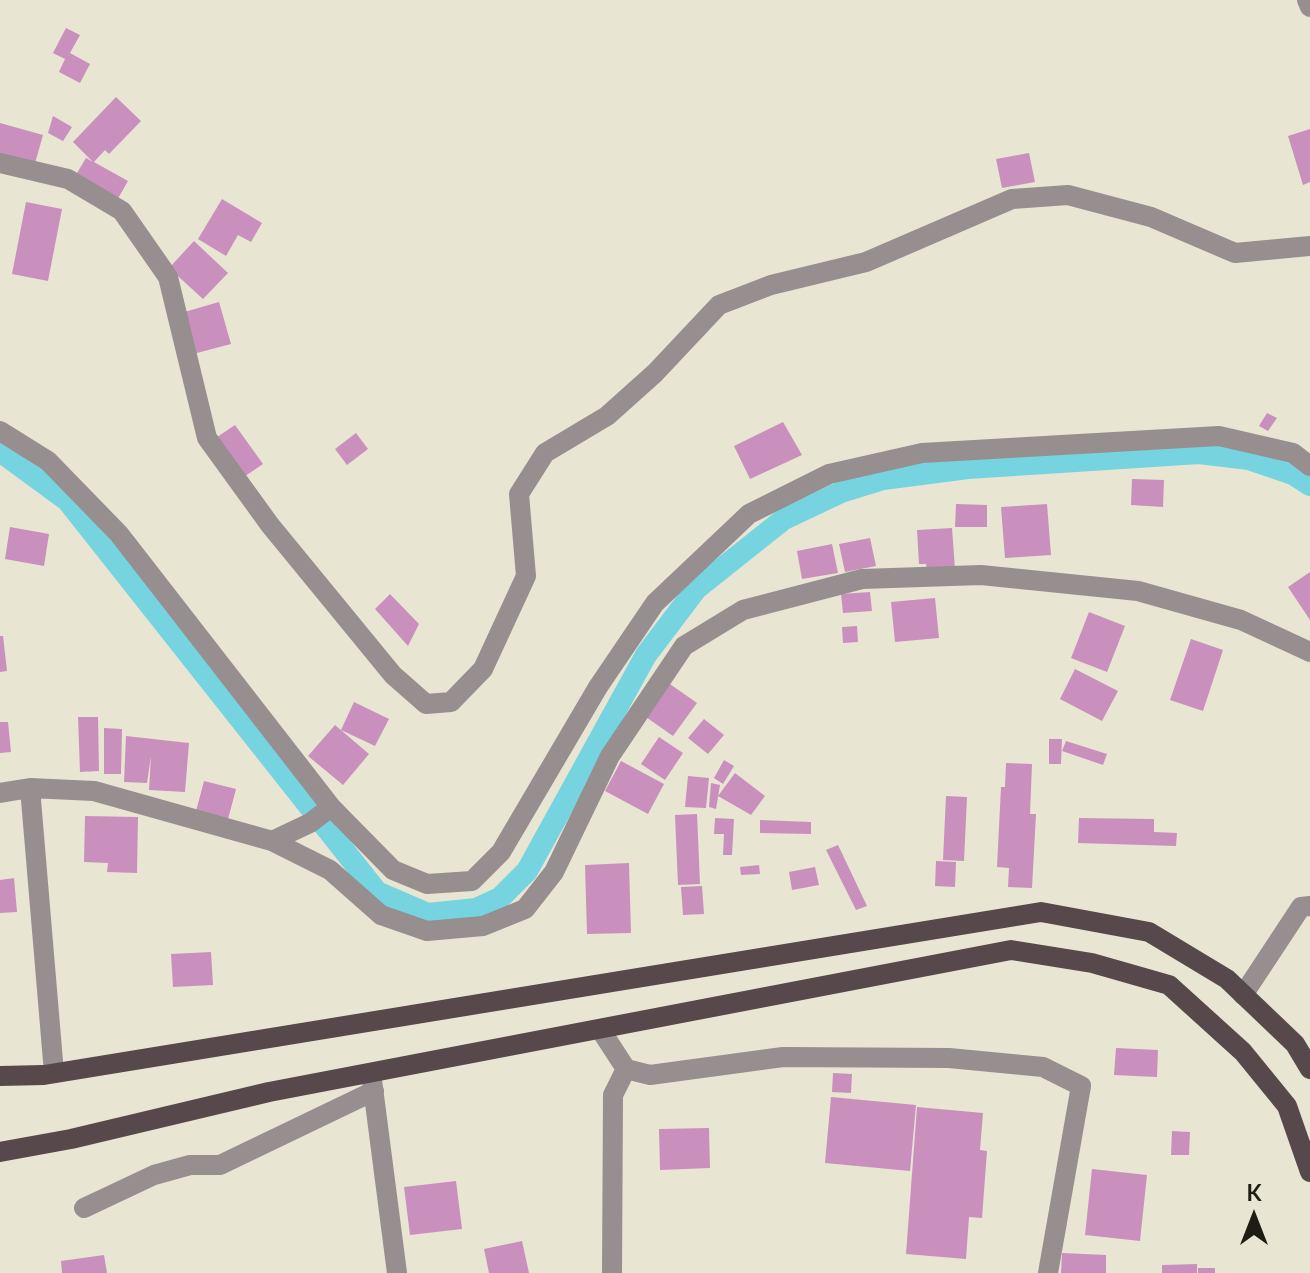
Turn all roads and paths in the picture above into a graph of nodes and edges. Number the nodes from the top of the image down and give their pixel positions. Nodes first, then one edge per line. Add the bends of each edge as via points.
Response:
1 (1307, 0) edge
2 (1310, 7) edge
3 (0, 163) edge
4 (1310, 246) edge
5 (0, 431) edge
6 (1310, 466) edge
7 (1310, 652) edge
8 (30, 788) junction
9 (0, 793) edge
10 (322, 814) junction
11 (272, 841) junction
12 (1310, 906) edge
13 (1243, 995) junction
14 (600, 1029) junction
15 (626, 1069) junction
16 (1310, 1069) edge
17 (54, 1073) junction
18 (0, 1076) edge
19 (373, 1082) junction
20 (0, 1152) edge
21 (1310, 1172) edge
22 (84, 1208) dead end
23 (397, 1273) edge
24 (612, 1273) edge
25 (1048, 1273) edge

1 - 2 street
3 - 4 street via 68,179 122,211 168,277 207,438 270,525 393,675 426,704 451,702 483,669 526,576 519,494 545,453 607,416 719,305 771,285 866,262 1012,199 1068,195 1151,217 1235,253
5 - 10 street via 48,461 119,534
6 - 10 street via 1293,453 1219,436 922,453 829,474 749,514 655,603 598,687 501,852 472,881 427,884 393,870
7 - 11 street via 1241,620 1138,591 981,575 862,579 743,610 684,646 610,756 554,872 525,909 483,926 427,931 381,915 330,870
8 - 9 street
8 - 11 street via 94,791
8 - 17 street
10 - 11 street
12 - 13 street via 1301,907
13 - 16 main road via 1295,1044
13 - 17 main road via 1227,979 1149,932 1041,912
14 - 15 street
14 - 19 main road
14 - 21 main road via 1011,950 1092,963 1169,985 1243,1052 1287,1106
15 - 24 street via 613,1095
15 - 25 street via 650,1075 783,1057 949,1058 1043,1067 1081,1086
17 - 18 main road
19 - 20 main road via 269,1092
19 - 22 street via 220,1165 190,1165 154,1175
19 - 23 street

